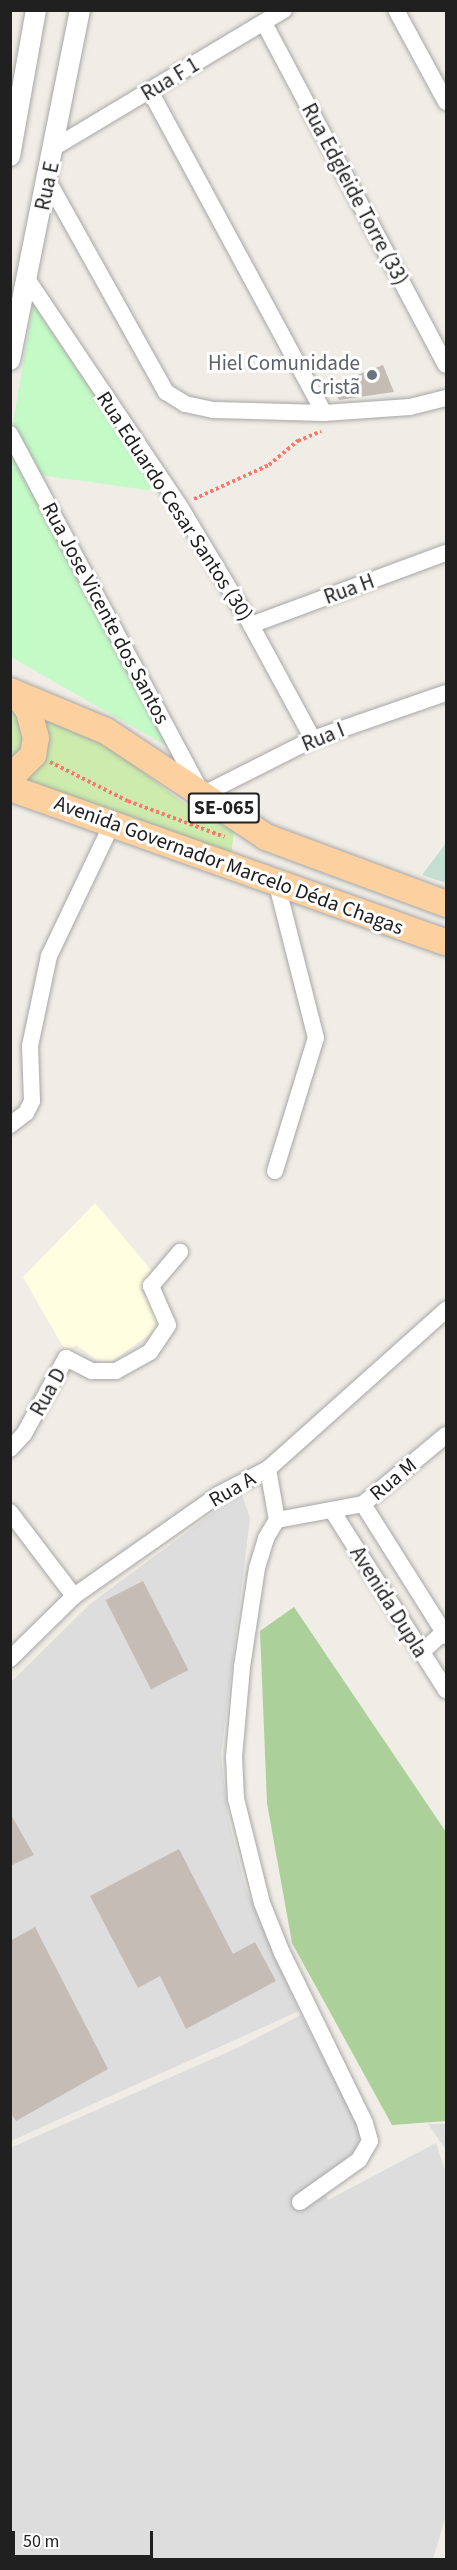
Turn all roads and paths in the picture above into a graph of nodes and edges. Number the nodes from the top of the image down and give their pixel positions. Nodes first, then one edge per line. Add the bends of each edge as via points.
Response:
1 (36, 10) edge
2 (80, 10) edge
3 (284, 10) edge
4 (396, 10) edge
5 (264, 23) junction
6 (150, 91) junction
7 (16, 92) edge
8 (447, 102) edge
9 (55, 147) junction
10 (10, 156) edge
11 (48, 181) junction
12 (27, 279) junction
13 (10, 360) edge
14 (447, 365) edge
15 (447, 398) edge
16 (352, 411) junction
17 (324, 413) junction
18 (10, 434) edge
19 (179, 505) junction
20 (447, 553) edge
21 (251, 625) junction
22 (13, 692) edge
23 (447, 693) edge
24 (313, 739) junction
25 (10, 778) edge
26 (10, 788) edge
27 (202, 793) junction
28 (113, 822) junction
29 (276, 881) junction
30 (447, 904) edge
31 (447, 942) edge
32 (10, 1125) edge
33 (275, 1171) dead end
34 (180, 1252) dead end
35 (447, 1310) edge
36 (447, 1435) edge
37 (10, 1449) edge
38 (268, 1469) junction
39 (363, 1504) junction
40 (10, 1512) edge
41 (333, 1512) junction
42 (277, 1520) junction
43 (74, 1596) junction
44 (446, 1633) edge
45 (421, 1653) junction
46 (10, 1659) edge
47 (447, 1690) edge
48 (300, 2202) dead end

1 - 7 street, Rua E
2 - 9 street, Rua E
3 - 5 street, Rua F 1
4 - 8 street
5 - 6 street, Rua F 1
5 - 14 street, Rua Edgleide Torre (33)
6 - 9 street, Rua F 1
6 - 17 street
7 - 10 street, Rua E
9 - 11 street, Rua E
11 - 12 street, Rua E
11 - 17 street via 166,392 185,404 213,410
12 - 13 street, Rua E
12 - 19 street, Rua Eduardo Cesar Santos (30)
15 - 16 street via 410,407
16 - 17 street
16 - 19 path via 298,441 269,465
18 - 27 street, Rua Jose Vicente dos Santos
19 - 21 street, Rua Eduardo Cesar Santos (30)
20 - 21 street, Rua H
21 - 24 street, Rua Eduardo Cesar Santos (30)
22 - 25 main road via 29,711 36,738 33,755
22 - 27 main road, Avenida Governador Marcelo Déda Chagas / SE-065 via 106,731
23 - 24 street, Rua I
24 - 27 street, Rua I
26 - 28 main road, Avenida Governador Marcelo Déda Chagas / SE-065
27 - 30 main road, Avenida Governador Marcelo Déda Chagas / SE-065 via 279,843
28 - 29 main road, Avenida Governador Marcelo Déda Chagas / SE-065
28 - 32 street via 49,956 30,1046 32,1101 26,1113
29 - 31 main road, Avenida Governador Marcelo Déda Chagas / SE-065
29 - 33 street via 316,1038
34 - 37 street, Rua D via 151,1286 168,1325 150,1352 116,1371 92,1371 66,1359 24,1434
35 - 38 street, Rua A
36 - 39 street, Rua M
38 - 42 street
38 - 43 street, Rua A via 218,1495
39 - 41 street, Rua M
39 - 44 street, Avenida Dupla
40 - 43 street
41 - 42 street, Rua M
41 - 45 street, Avenida Dupla
42 - 48 street via 261,1551 242,1667 234,1757 236,1799 262,1903 366,2123 370,2141 359,2160
43 - 46 street, Rua A
44 - 45 street
45 - 47 street, Avenida Dupla

